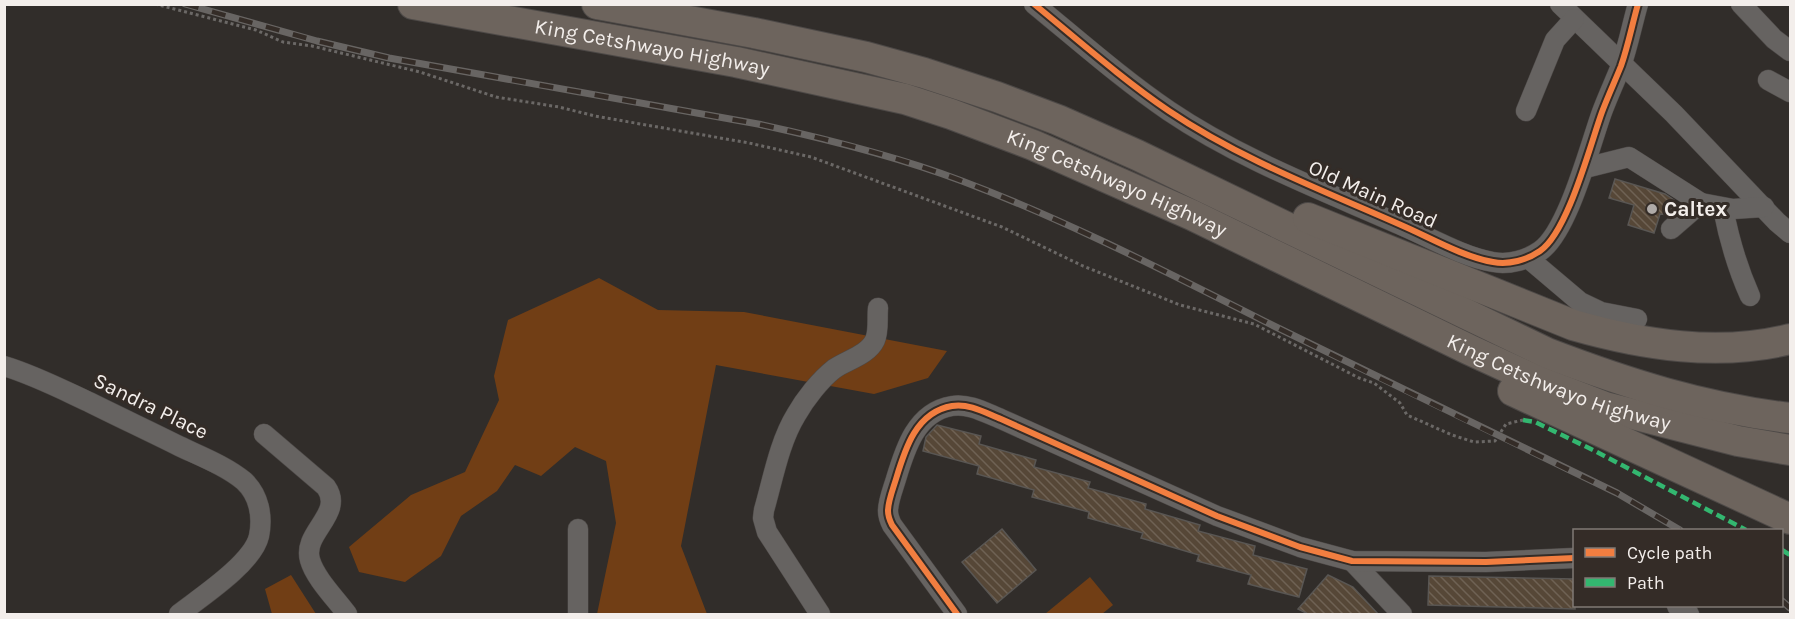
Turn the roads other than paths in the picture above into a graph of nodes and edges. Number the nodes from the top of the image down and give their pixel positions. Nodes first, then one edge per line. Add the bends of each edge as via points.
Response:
1 (413, 4) edge
2 (597, 4) edge
3 (1034, 4) edge
4 (1560, 4) edge
5 (1638, 4) edge
6 (1741, 4) edge
7 (1575, 19) junction
8 (1791, 51) edge
9 (1621, 64) junction
10 (1768, 80) dead end
11 (1646, 89) junction
12 (1791, 92) edge
13 (1526, 111) dead end
14 (1602, 112) junction
15 (1137, 155) junction
16 (1584, 168) junction
17 (1136, 191) junction
18 (1701, 203) junction
19 (1764, 207) junction
20 (1723, 208) junction
21 (1784, 227) edge
22 (1671, 229) dead end
23 (1791, 246) edge
24 (1528, 258) junction
25 (1750, 296) dead end
26 (878, 308) dead end
27 (1637, 320) dead end
28 (1783, 338) edge
29 (4, 366) edge
30 (1791, 418) edge
31 (264, 434) dead end
32 (1791, 450) edge
33 (1784, 514) edge
34 (578, 529) dead end
35 (1573, 558) edge
36 (1352, 561) junction
37 (179, 615) edge
38 (347, 615) edge
39 (578, 615) edge
40 (820, 615) edge
41 (957, 615) edge
42 (1402, 615) edge

1 - 17 highway, King Cetshwayo Highway via 874,91 1033,145
2 - 15 highway, King Cetshwayo Highway via 855,54 924,73 1058,120
3 - 24 street, Old Main Road via 1159,104 1215,140 1468,254 1496,263
4 - 7 street
5 - 9 street, Old Main Road
6 - 8 street
7 - 9 street
7 - 13 street via 1555,40
9 - 11 street
9 - 14 street, Old Main Road
10 - 12 street
11 - 14 street via 1619,97
11 - 19 street
14 - 16 street, Old Main Road
15 - 28 highway via 1186,169 1573,325 1636,341 1712,347 1736,348
15 - 30 highway, King Cetshwayo Highway via 1547,353 1686,400
16 - 18 street via 1629,158
16 - 24 street, Old Main Road via 1553,240
17 - 32 highway, King Cetshwayo Highway via 1192,214 1533,379 1605,407 1738,441
17 - 33 highway via 1209,234 1442,356
18 - 20 street
18 - 22 street
19 - 20 street
19 - 21 street
20 - 25 street via 1729,242
21 - 23 street
24 - 27 street via 1586,306
26 - 40 street via 873,343 823,379 796,414 782,447 763,518 781,556
29 - 37 street, Sandra Place via 46,381 226,470 244,481 252,492 260,510 259,536 252,552
31 - 38 street via 330,492 331,507 309,545 309,558
34 - 39 street
35 - 36 street
36 - 41 street via 1300,547 1217,516 1001,419 969,406 954,405 933,414 911,437 888,510 892,525
36 - 42 street

